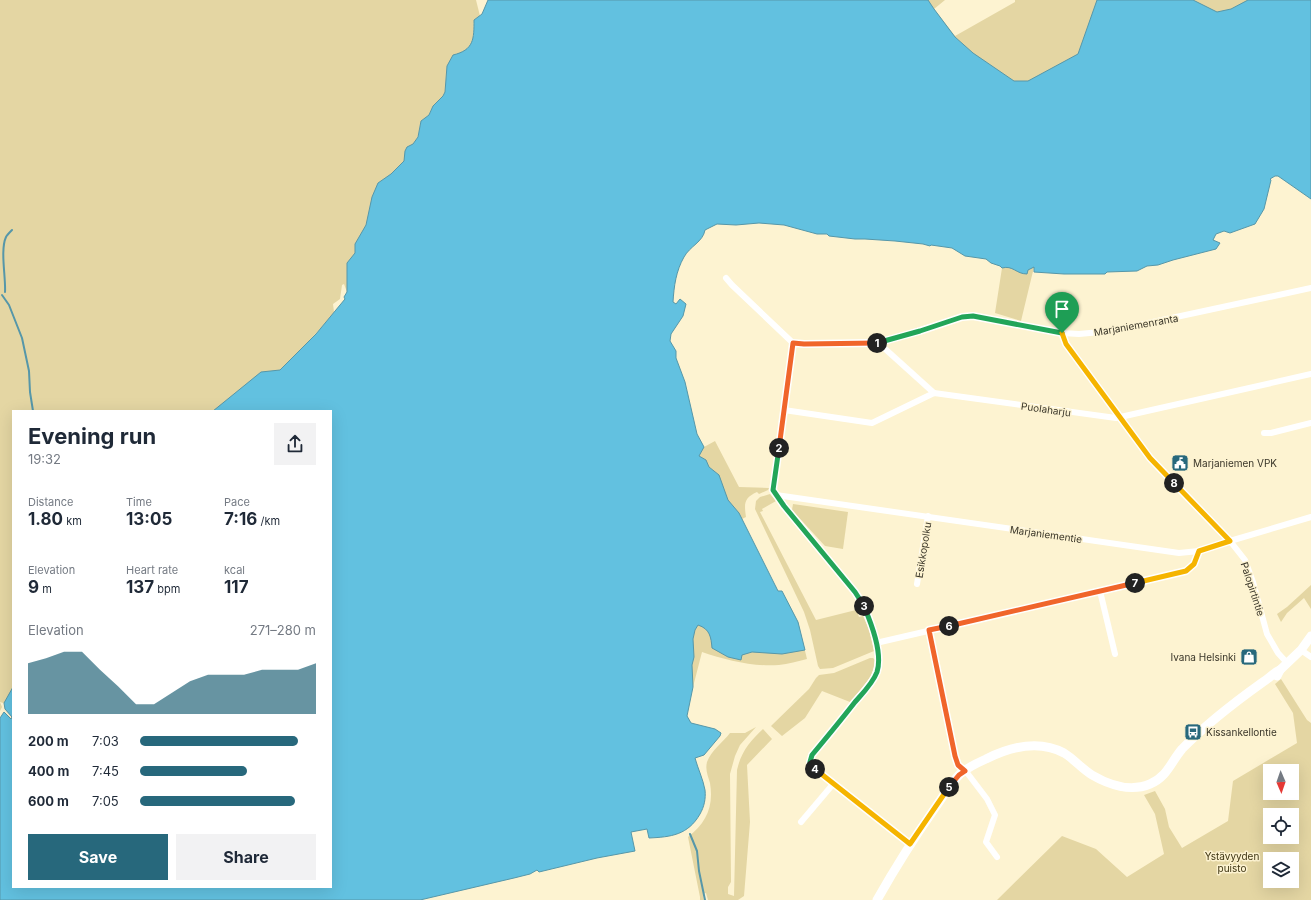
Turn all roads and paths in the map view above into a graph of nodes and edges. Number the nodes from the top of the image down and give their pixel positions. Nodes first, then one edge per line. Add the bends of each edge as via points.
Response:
1 (726, 278) dead end
2 (1311, 288) edge
3 (1062, 333) junction
4 (881, 342) junction
5 (793, 343) junction
6 (1311, 374) edge
7 (934, 393) junction
8 (784, 410) junction
9 (1120, 418) junction
10 (1311, 423) edge
11 (1264, 433) dead end
12 (776, 495) junction
13 (928, 516) junction
14 (1311, 517) edge
15 (1230, 541) junction
16 (1199, 551) junction
17 (917, 584) dead end
18 (1100, 591) junction
19 (929, 630) junction
20 (1311, 636) edge
21 (876, 643) junction
22 (1301, 650) junction
23 (1115, 654) dead end
24 (1311, 657) edge
25 (1288, 664) junction
26 (965, 771) junction
27 (834, 784) junction
28 (801, 822) dead end
29 (910, 844) junction
30 (996, 857) dead end
31 (877, 900) edge

1 - 5 street
2 - 3 street, Marjaniemenranta via 1111,331
3 - 4 street, Marjaniemenranta via 973,316 962,317
3 - 9 street, Palopirtintie via 1066,344
4 - 5 street, Marjaniemenranta
4 - 7 street
5 - 8 street
6 - 9 street, Puolaharju
7 - 8 street via 872,423
7 - 9 street, Puolaharju
8 - 12 street via 773,490
9 - 15 street, Palopirtintie via 1150,458
10 - 11 street
12 - 13 street, Marjaniementie
12 - 21 street via 856,593 871,625
13 - 16 street, Marjaniementie via 1179,554
13 - 17 street, Esikkopolku
14 - 15 street, Marjaniementie
15 - 16 street, Marjaniementie
15 - 25 street, Palopirtintie via 1245,560 1267,634
16 - 18 street via 1194,564 1186,571
18 - 19 street
18 - 23 street
19 - 21 street
19 - 26 street via 955,756 958,765
20 - 22 street
21 - 27 street via 878,667 873,679 810,759 811,764
22 - 24 street
22 - 25 street
25 - 26 street via 1236,701 1182,750 1162,777 1149,784 1131,787 1112,784 1092,775 1064,753 1037,745 1011,748
26 - 29 street via 951,785
26 - 30 street via 995,815 986,842
27 - 28 street
27 - 29 street
29 - 31 street

